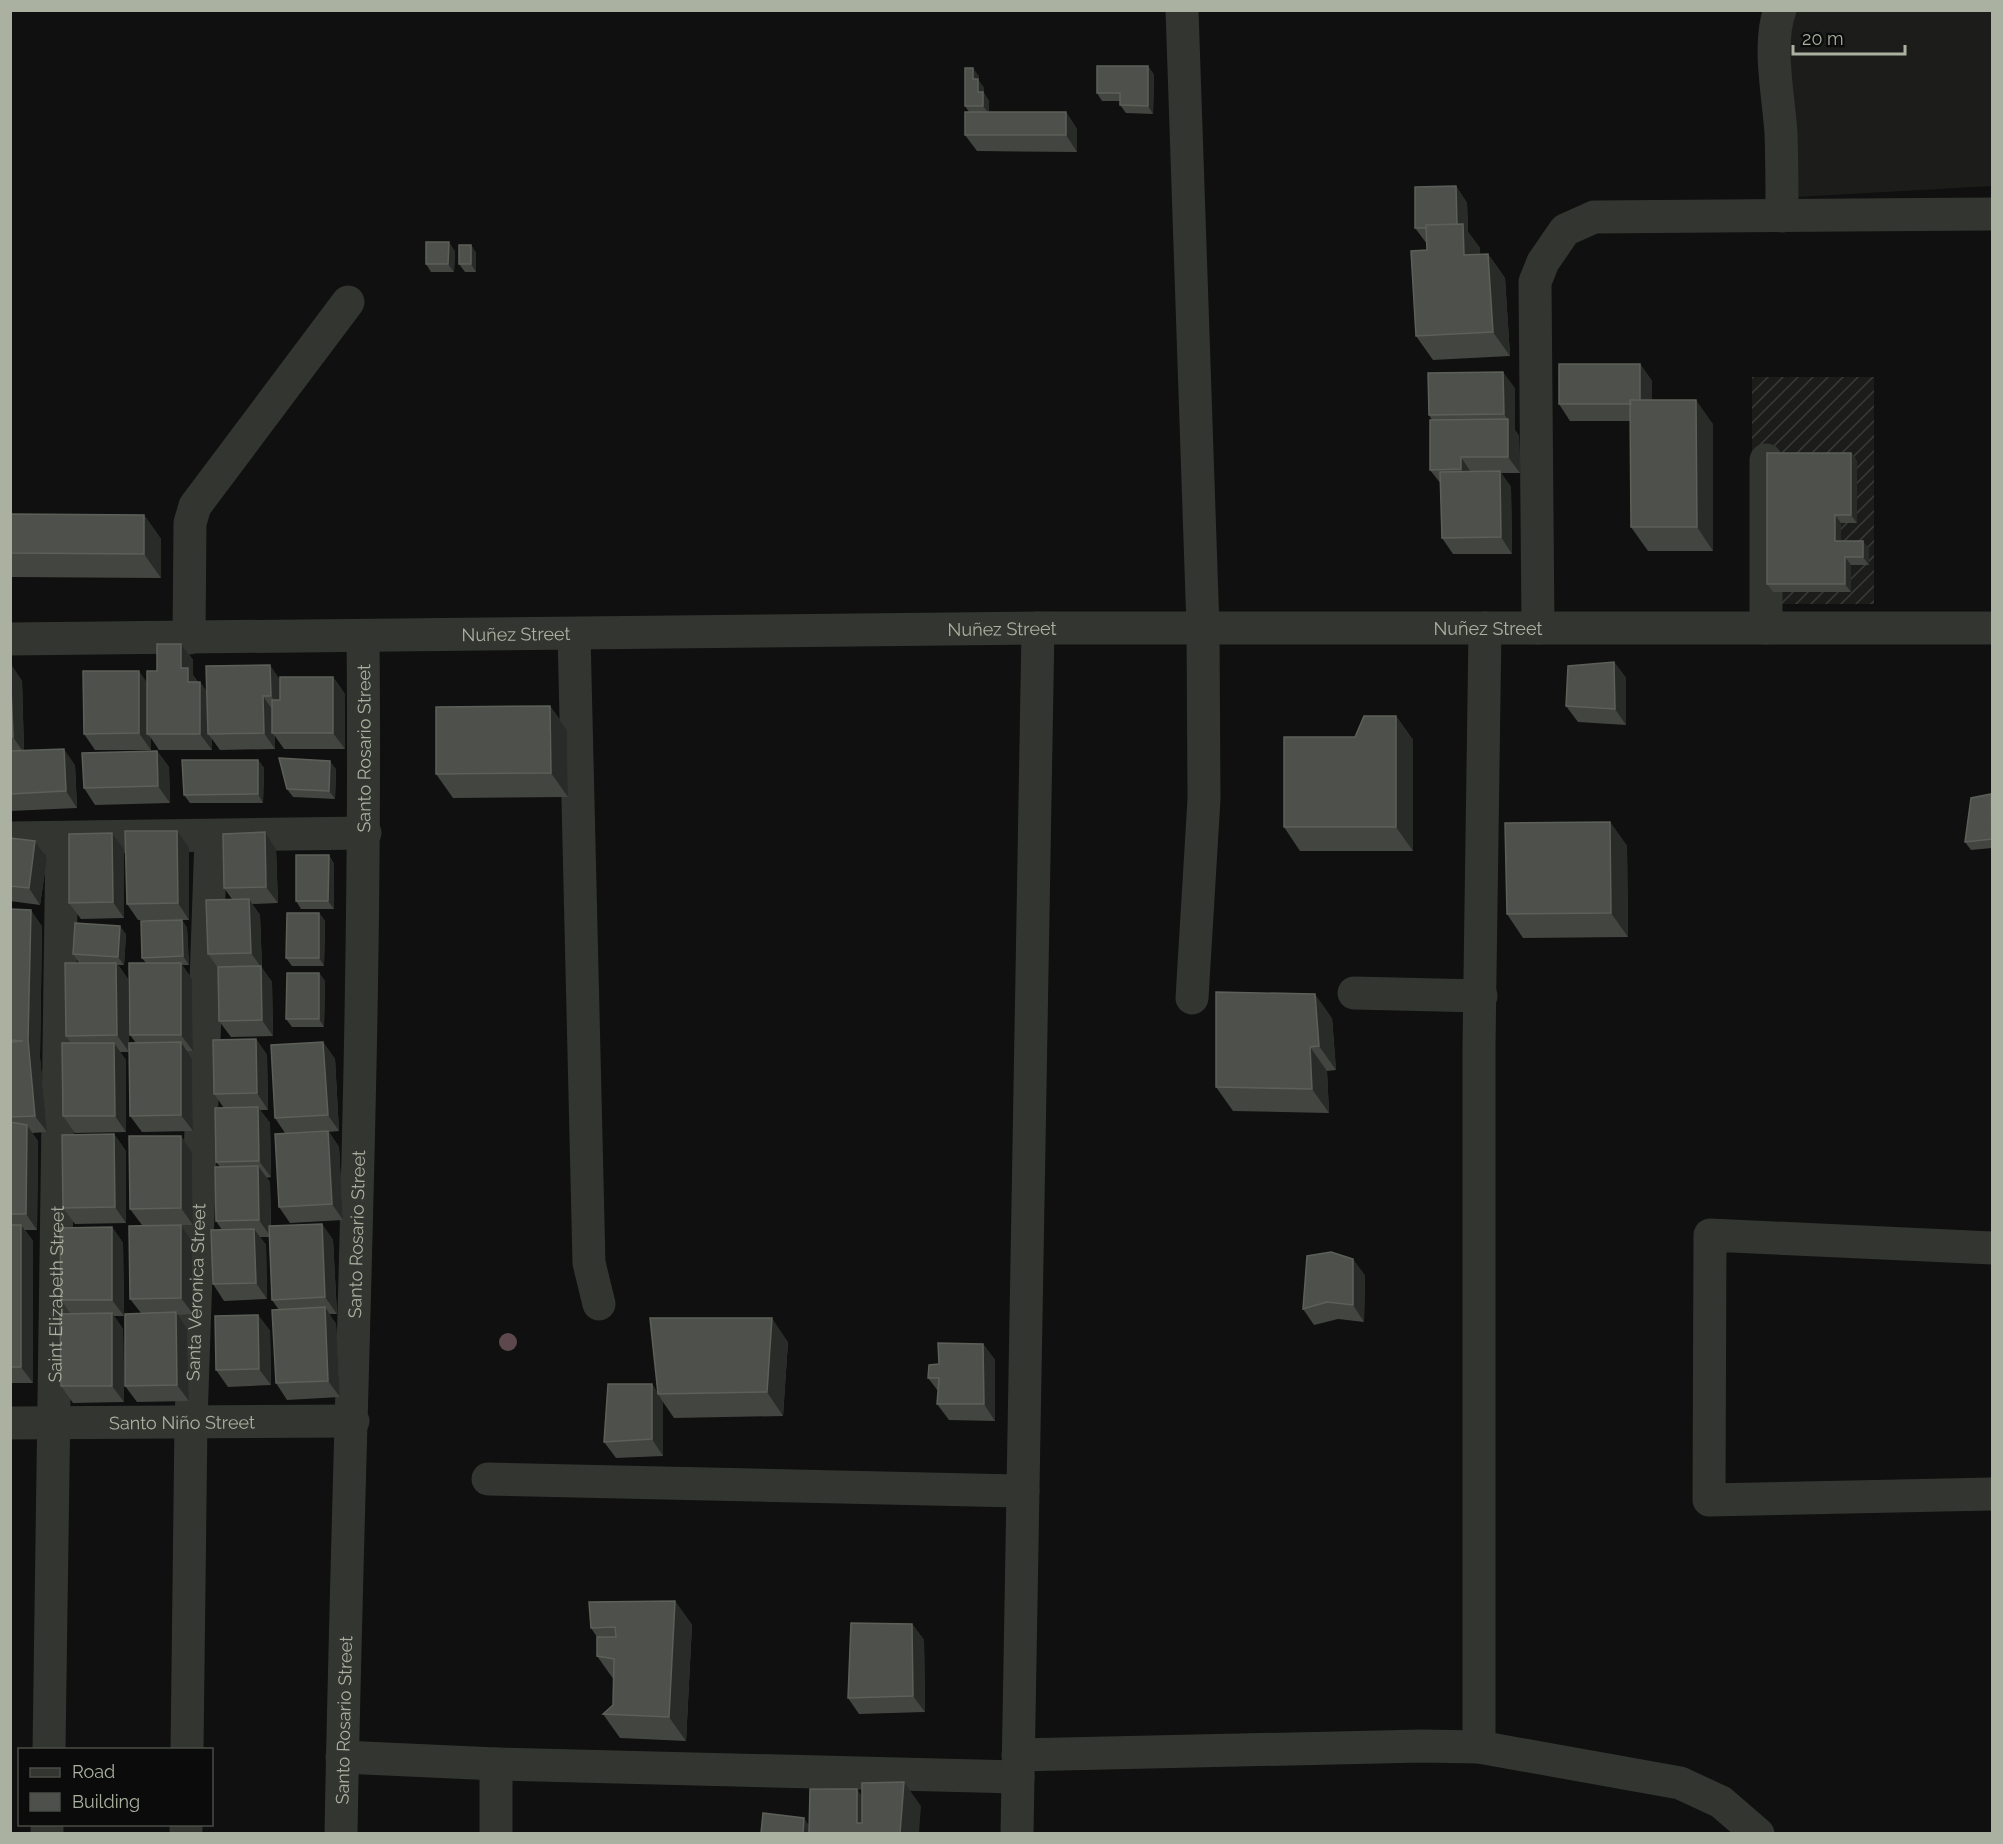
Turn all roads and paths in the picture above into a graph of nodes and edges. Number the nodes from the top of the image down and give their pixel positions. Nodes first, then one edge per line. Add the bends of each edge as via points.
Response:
1 (1182, 10) edge
2 (1780, 10) edge
3 (1992, 214) edge
4 (1782, 216) junction
5 (348, 302) dead end
6 (1766, 460) edge
7 (1038, 628) junction
8 (1203, 628) junction
9 (1485, 628) junction
10 (1538, 628) junction
11 (1766, 628) junction
12 (1992, 628) edge
13 (573, 634) junction
14 (363, 636) junction
15 (189, 638) junction
16 (10, 639) edge
17 (365, 833) junction
18 (211, 836) junction
19 (10, 838) edge
20 (62, 838) junction
21 (1354, 993) dead end
22 (1481, 996) junction
23 (1192, 998) dead end
24 (1992, 1248) edge
25 (599, 1304) dead end
26 (191, 1421) junction
27 (353, 1421) junction
28 (10, 1423) edge
29 (53, 1423) junction
30 (488, 1479) dead end
31 (1023, 1491) junction
32 (1992, 1494) edge
33 (48, 1748) edge
34 (187, 1748) edge
35 (1479, 1748) junction
36 (342, 1757) junction
37 (496, 1764) junction
38 (1018, 1766) junction
39 (341, 1833) edge
40 (496, 1833) edge
41 (1017, 1833) edge
42 (1758, 1833) edge

1 - 8 street
2 - 4 street via 1776,22 1776,65
3 - 4 street
4 - 10 street via 1594,217 1565,230 1543,262 1535,282
5 - 15 street via 195,507 190,523
6 - 11 street
7 - 8 street, Nuñez Street
7 - 13 street, Nuñez Street
7 - 31 street
8 - 9 street, Nuñez Street
8 - 23 street via 1204,799
9 - 10 street, Nuñez Street
9 - 22 street
10 - 11 street, Nuñez Street
11 - 12 street, Nuñez Street
13 - 14 street, Nuñez Street
13 - 25 street via 589,1263
14 - 15 street, Nuñez Street
14 - 17 street, Santo Rosario Street
15 - 16 street, Nuñez Street
17 - 18 street
17 - 27 street, Santo Rosario Street
18 - 20 street
18 - 26 street, Santa Veronica Street
19 - 20 street
20 - 29 street, Saint Elizabeth Street
21 - 22 street
22 - 35 street
24 - 32 street via 1710,1235 1709,1500
26 - 27 street, Santo Niño Street
26 - 29 street, Santo Niño Street
26 - 34 street, Santa Veronica Street
27 - 36 street, Santo Rosario Street
28 - 29 street, Santo Niño Street
29 - 33 street, Saint Elizabeth Street
30 - 31 street
31 - 38 street
35 - 38 street via 1422,1746
35 - 42 street via 1680,1783 1721,1802
36 - 37 street
36 - 39 street, Santo Rosario Street
37 - 38 street
37 - 40 street
38 - 41 street

